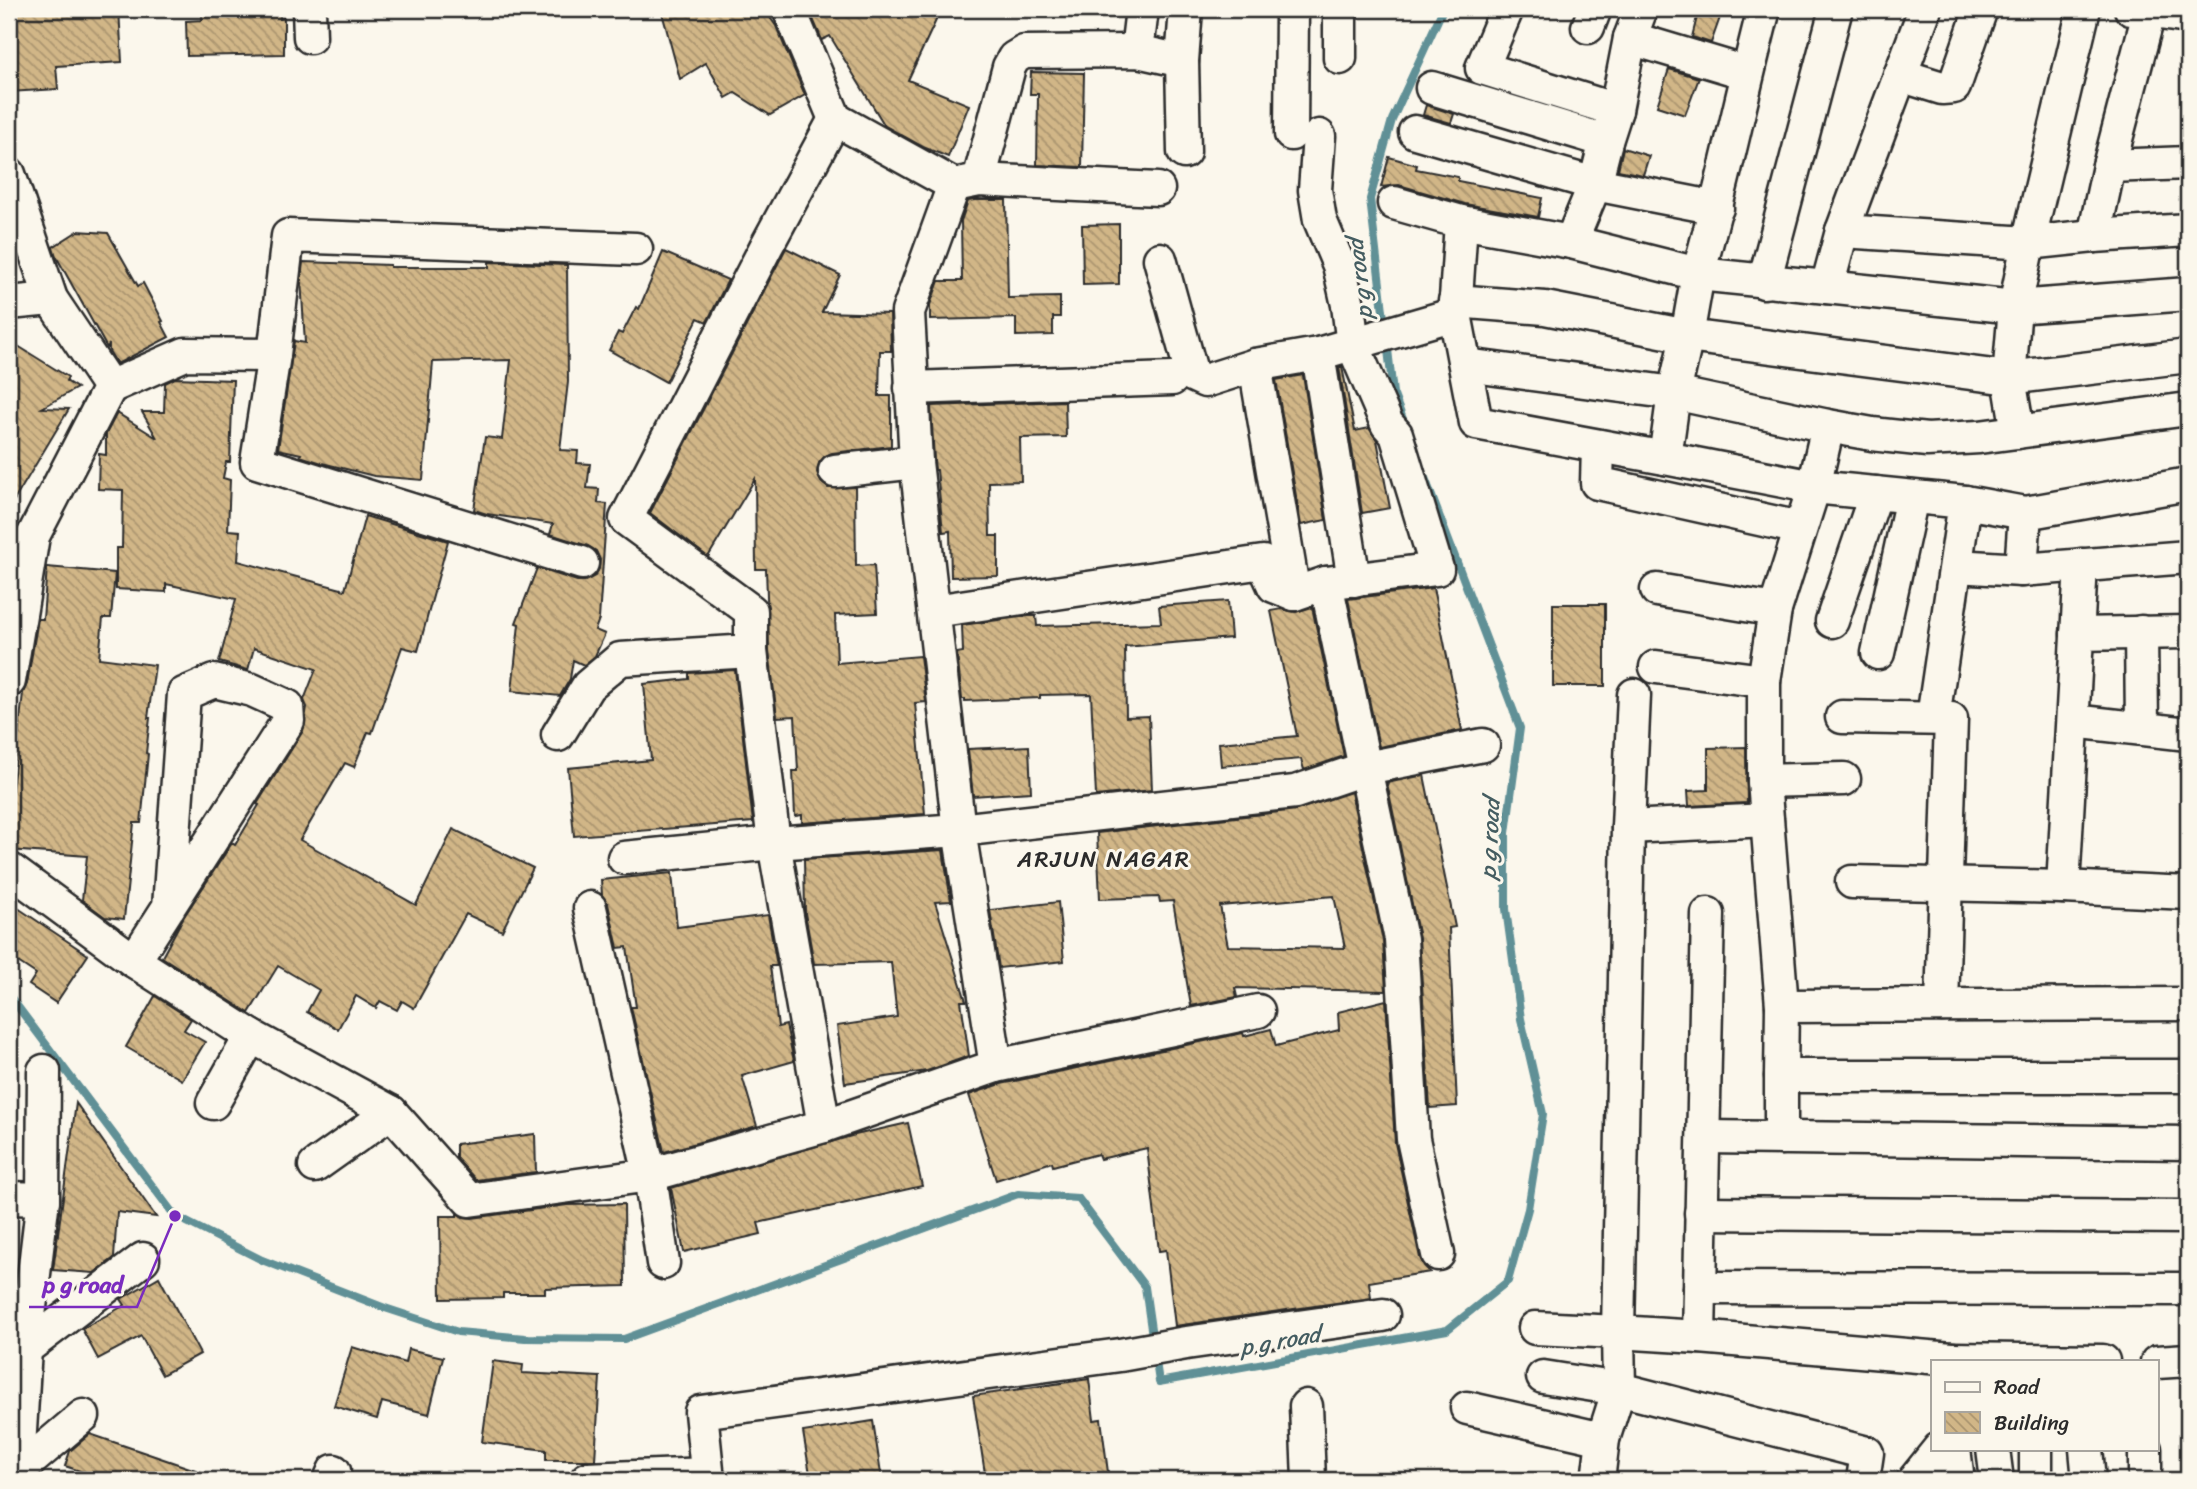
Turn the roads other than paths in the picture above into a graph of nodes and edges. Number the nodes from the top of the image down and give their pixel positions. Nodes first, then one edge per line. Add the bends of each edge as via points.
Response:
1 (789, 9) edge
2 (1142, 9) edge
3 (1186, 9) edge
4 (1292, 9) edge
5 (1340, 9) edge
6 (1507, 9) edge
7 (1764, 9) edge
8 (1836, 9) edge
9 (1925, 9) edge
10 (1981, 9) edge
11 (2084, 9) edge
12 (2143, 10) edge
13 (2188, 17) edge
14 (1635, 23) edge
15 (1137, 51) junction
16 (1340, 58) dead end
17 (1182, 61) junction
18 (1747, 73) junction
19 (1900, 75) junction
20 (1432, 88) dead end
21 (1616, 110) junction
22 (835, 119) junction
23 (1415, 132) dead end
24 (1606, 141) junction
25 (1184, 152) dead end
26 (2188, 163) edge
27 (2109, 166) junction
28 (9, 174) edge
29 (967, 183) junction
30 (1595, 184) junction
31 (1158, 189) dead end
32 (1394, 204) dead end
33 (1717, 208) junction
34 (1461, 222) junction
35 (2188, 230) edge
36 (1842, 231) junction
37 (2094, 236) junction
38 (1571, 242) junction
39 (2028, 243) junction
40 (636, 249) dead end
41 (1160, 259) dead end
42 (1698, 274) junction
43 (1763, 282) junction
44 (1826, 287) junction
45 (2188, 294) edge
46 (51, 299) junction
47 (9, 303) edge
48 (2015, 307) junction
49 (1455, 308) junction
50 (1687, 336) junction
51 (1356, 344) junction
52 (1318, 354) junction
53 (274, 355) junction
54 (2188, 356) edge
55 (1255, 365) junction
56 (1466, 365) junction
57 (2009, 378) junction
58 (1172, 379) dead end
59 (110, 387) junction
60 (911, 388) junction
61 (1674, 393) junction
62 (2188, 409) edge
63 (1828, 426) junction
64 (2018, 432) junction
65 (1598, 446) junction
66 (1665, 458) junction
67 (916, 463) junction
68 (835, 471) dead end
69 (2188, 484) edge
70 (1814, 487) junction
71 (1876, 493) junction
72 (1912, 497) junction
73 (1965, 502) junction
74 (2025, 513) junction
75 (1800, 528) junction
76 (2188, 557) edge
77 (582, 563) dead end
78 (2081, 565) junction
79 (1955, 566) junction
80 (2021, 570) junction
81 (1340, 581) junction
82 (1657, 590) dead end
83 (1294, 594) junction
84 (1775, 610) junction
85 (934, 611) junction
86 (1832, 621) dead end
87 (2141, 632) junction
88 (2188, 632) edge
89 (2077, 634) junction
90 (751, 651) junction
91 (1878, 653) dead end
92 (1656, 667) dead end
93 (9, 681) edge
94 (1764, 681) junction
95 (1634, 695) dead end
96 (1842, 717) dead end
97 (1933, 718) junction
98 (2073, 721) junction
99 (2142, 727) junction
100 (2188, 734) edge
101 (558, 735) dead end
102 (1483, 745) dead end
103 (1366, 768) junction
104 (1844, 779) dead end
105 (1764, 781) junction
106 (1767, 820) junction
107 (1628, 827) junction
108 (959, 830) junction
109 (774, 843) junction
110 (624, 858) dead end
111 (9, 869) edge
112 (1852, 882) dead end
113 (1945, 886) junction
114 (2063, 887) junction
115 (2188, 893) edge
116 (169, 907) junction
117 (590, 908) dead end
118 (1708, 914) dead end
119 (134, 961) junction
120 (2188, 1004) edge
121 (1942, 1005) junction
122 (1782, 1006) junction
123 (1258, 1011) dead end
124 (251, 1036) junction
125 (996, 1066) junction
126 (44, 1071) dead end
127 (1781, 1076) junction
128 (2188, 1076) edge
129 (213, 1103) dead end
130 (391, 1112) junction
131 (824, 1126) junction
132 (1704, 1137) junction
133 (1781, 1138) junction
134 (2188, 1143) edge
135 (315, 1166) dead end
136 (650, 1175) junction
137 (9, 1198) edge
138 (43, 1199) junction
139 (1701, 1213) junction
140 (2188, 1217) edge
141 (1438, 1254) dead end
142 (143, 1259) dead end
143 (663, 1263) dead end
144 (1700, 1288) junction
145 (2188, 1289) edge
146 (1383, 1315) dead end
147 (1535, 1328) dead end
148 (1618, 1332) junction
149 (1699, 1337) junction
150 (25, 1349) junction
151 (1966, 1360) edge
152 (2188, 1360) edge
153 (2158, 1362) edge
154 (1543, 1377) dead end
155 (1619, 1389) junction
156 (1306, 1406) dead end
157 (1467, 1408) dead end
158 (83, 1416) dead end
159 (1603, 1439) junction
160 (1938, 1450) edge
161 (1954, 1450) edge
162 (1993, 1450) edge
163 (2036, 1450) edge
164 (2086, 1450) edge
165 (2144, 1450) edge
166 (18, 1476) edge
167 (707, 1477) edge
168 (587, 1479) edge
169 (1309, 1480) edge
170 (1598, 1480) edge
171 (1863, 1480) edge
172 (1914, 1480) edge
173 (1958, 1480) edge
174 (1997, 1480) edge
175 (2036, 1480) edge
176 (2089, 1480) edge
177 (2145, 1480) edge

1 - 22 street
2 - 15 street
3 - 17 street
4 - 51 street via 1314,190 1320,220 1339,265
5 - 16 street
6 - 21 street via 1482,68
7 - 18 street
8 - 43 street
9 - 19 street
10 - 19 street via 1954,87 1942,89
11 - 39 street
12 - 13 street
12 - 27 street
14 - 18 street
14 - 21 street
15 - 17 street
15 - 29 street via 1024,52 1014,58
17 - 25 street
18 - 33 street
19 - 36 street
20 - 24 street
21 - 24 street
22 - 29 street
22 - 90 street via 626,519 751,611
23 - 30 street
24 - 30 street
26 - 27 street
27 - 37 street
28 - 46 street
29 - 31 street
29 - 60 street via 908,312
30 - 33 street
30 - 38 street
32 - 34 street
33 - 42 street
34 - 38 street
34 - 49 street
35 - 37 street
36 - 39 street
36 - 44 street
37 - 39 street
38 - 42 street
39 - 48 street
40 - 53 street via 288,236
41 - 55 street via 1192,375 1205,382
42 - 43 street
42 - 50 street
43 - 44 street
44 - 48 street
45 - 48 street
46 - 47 street
46 - 59 street
48 - 57 street
49 - 50 street via 1545,308
49 - 51 street via 1419,325
49 - 56 street
50 - 57 street
50 - 61 street
51 - 52 street
51 - 81 street via 1387,424 1396,434 1437,569
52 - 55 street
52 - 81 street
53 - 59 street via 185,354
53 - 77 street via 257,462
54 - 57 street
55 - 83 street
56 - 61 street
56 - 65 street via 1476,423
57 - 64 street
58 - 60 street
59 - 93 street via 33,536
60 - 67 street
61 - 63 street
61 - 66 street
62 - 64 street
63 - 64 street via 1927,440
63 - 70 street
65 - 66 street
65 - 75 street via 1597,484
66 - 70 street
67 - 68 street
67 - 85 street
69 - 74 street
70 - 71 street
70 - 75 street
71 - 72 street
71 - 86 street
72 - 73 street
72 - 91 street
73 - 74 street
73 - 79 street
74 - 80 street
75 - 84 street
76 - 78 street
78 - 80 street
78 - 89 street
79 - 80 street
79 - 97 street
81 - 83 street
81 - 103 street
82 - 84 street
83 - 85 street via 1274,586 1263,562
84 - 94 street
85 - 108 street
87 - 88 street
87 - 89 street
87 - 99 street
89 - 98 street
90 - 101 street via 620,659 588,686
90 - 109 street
92 - 94 street
94 - 105 street
95 - 107 street
96 - 97 street
97 - 113 street via 1951,719
98 - 99 street
98 - 114 street
99 - 100 street
102 - 103 street
103 - 108 street via 1295,792
103 - 141 street via 1401,939 1413,1139
104 - 105 street
105 - 106 street
106 - 107 street
106 - 122 street
107 - 148 street
108 - 109 street
108 - 125 street
109 - 110 street
109 - 131 street
111 - 119 street
112 - 113 street
113 - 114 street
113 - 121 street
114 - 115 street
116 - 116 street via 184,694 214,681 252,690 287,706 288,721
116 - 119 street
117 - 136 street
118 - 132 street
119 - 124 street
120 - 121 street
121 - 122 street
122 - 127 street
123 - 125 street
124 - 129 street
124 - 130 street
125 - 131 street
126 - 138 street
127 - 128 street
127 - 133 street
130 - 135 street
130 - 136 street via 469,1199
131 - 136 street
132 - 133 street
132 - 139 street
133 - 134 street
136 - 143 street
137 - 138 street
138 - 150 street
139 - 140 street
139 - 144 street
142 - 150 street
144 - 145 street
144 - 149 street
146 - 167 street via 701,1412
147 - 148 street
148 - 149 street
148 - 155 street
149 - 151 street
150 - 166 street
152 - 153 street
154 - 155 street
155 - 159 street
155 - 171 street via 1867,1453
156 - 169 street
157 - 159 street
158 - 166 street
159 - 170 street
160 - 172 street
161 - 173 street
162 - 174 street
163 - 175 street
164 - 176 street
165 - 177 street
167 - 168 street

